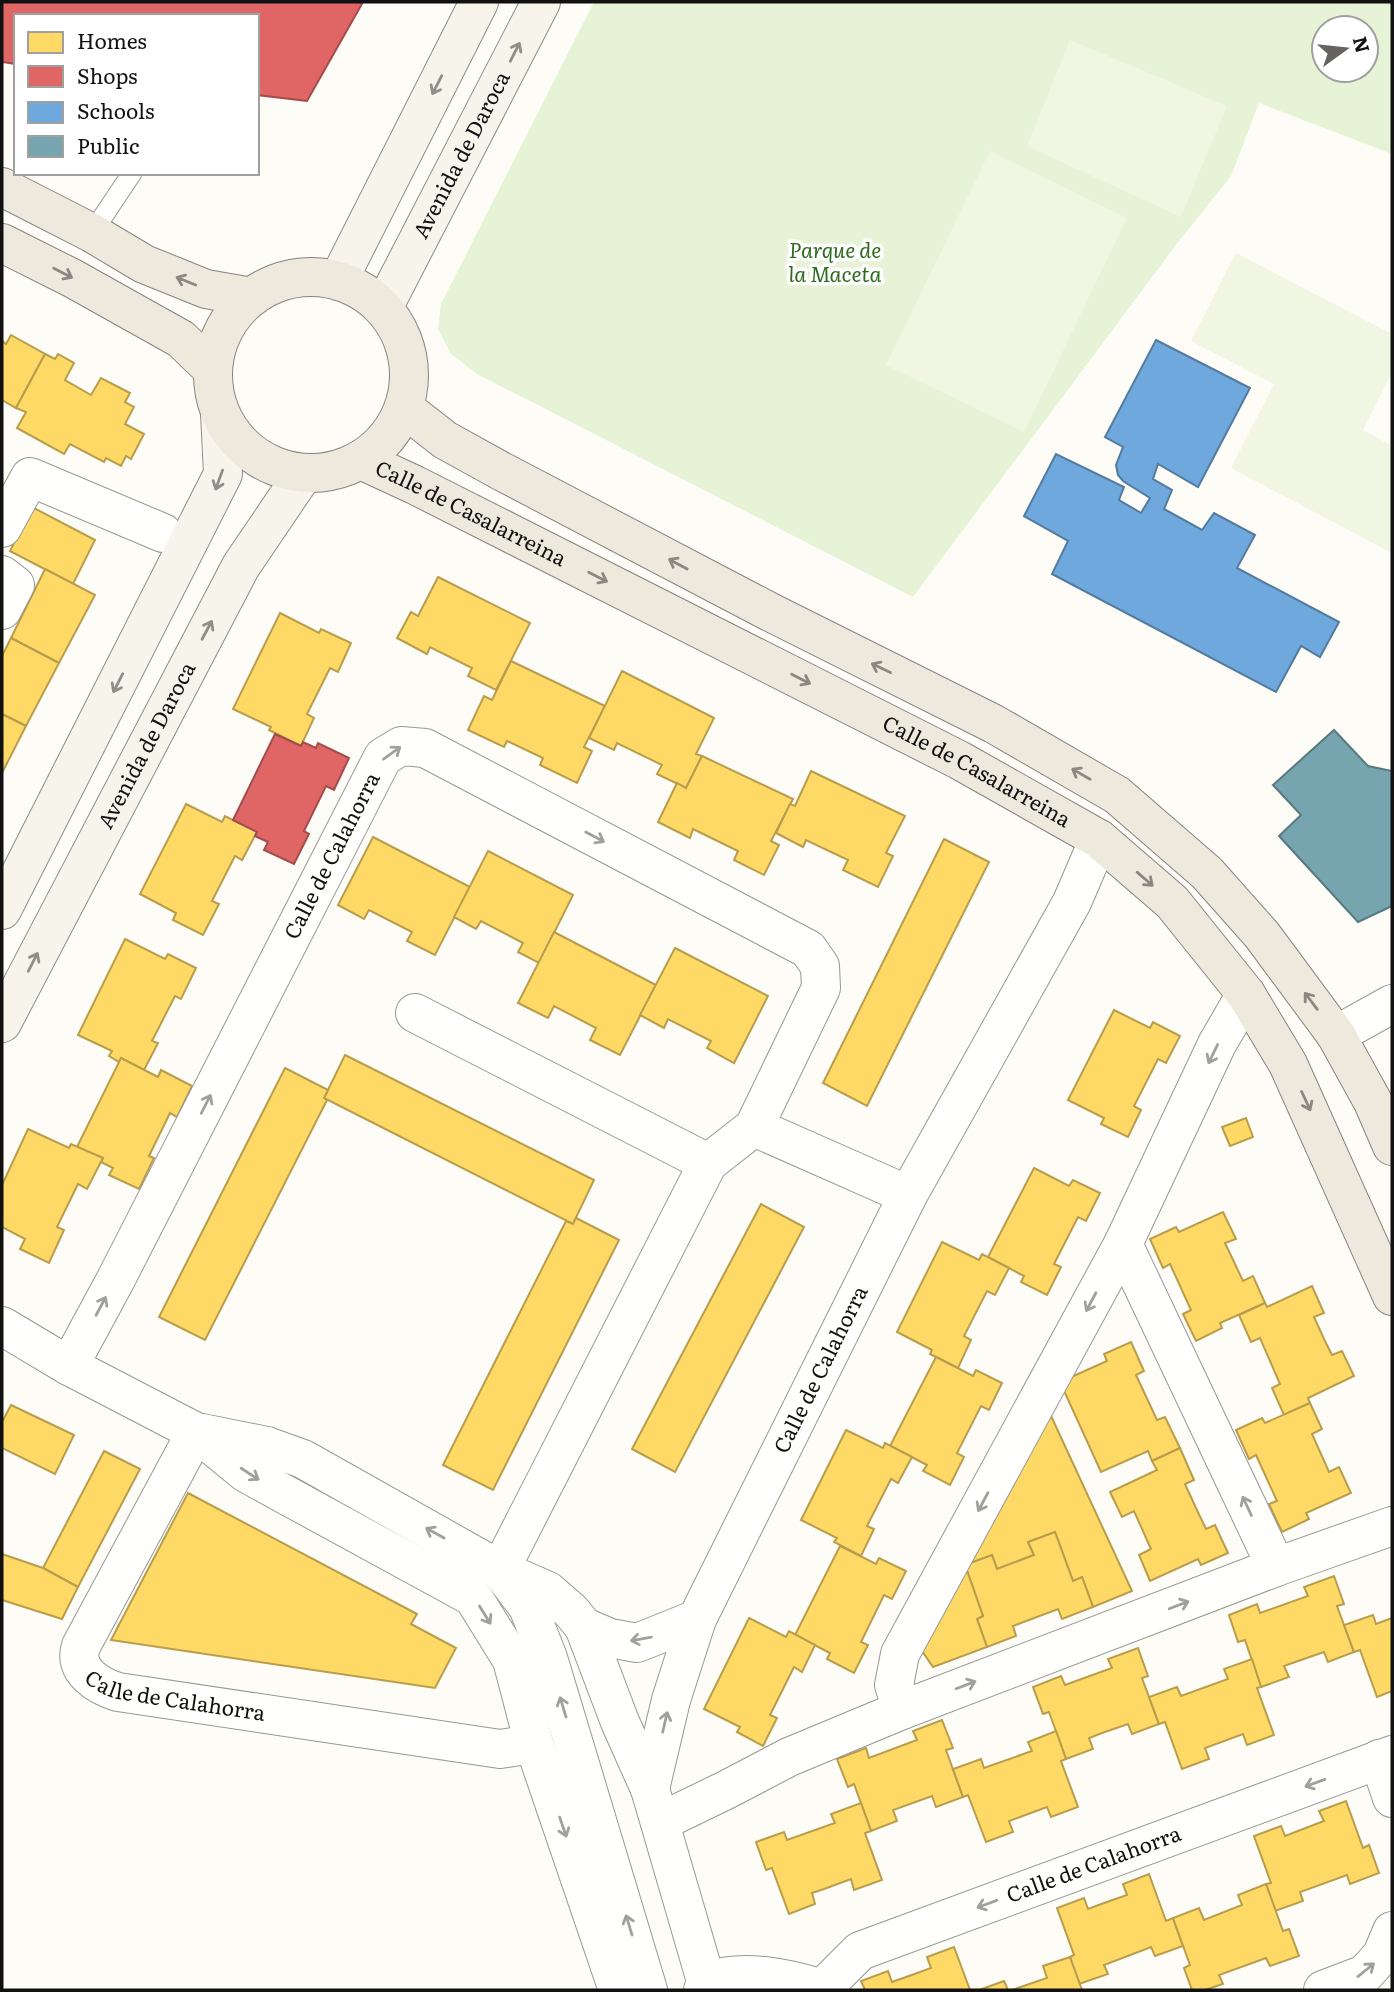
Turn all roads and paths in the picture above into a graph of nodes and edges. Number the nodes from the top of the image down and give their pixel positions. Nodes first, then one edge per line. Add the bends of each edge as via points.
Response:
1 (479, 2) edge
2 (541, 2) edge
3 (131, 175) edge
4 (2, 187) edge
5 (92, 233) junction
6 (2, 243) edge
7 (338, 281) junction
8 (252, 297) junction
9 (383, 308) junction
10 (213, 370) junction
11 (404, 408) junction
12 (220, 413) junction
13 (361, 460) junction
14 (304, 473) junction
15 (2, 528) edge
16 (163, 533) dead end
17 (2, 575) edge
18 (2, 610) edge
19 (1117, 795) junction
20 (1099, 839) junction
21 (2, 910) edge
22 (1246, 994) junction
23 (1392, 1004) edge
24 (415, 1013) dead end
25 (2, 1023) edge
26 (1336, 1035) junction
27 (1288, 1063) junction
28 (754, 1127) junction
29 (1392, 1146) edge
30 (708, 1163) junction
31 (908, 1195) junction
32 (1122, 1244) junction
33 (1392, 1296) edge
34 (2, 1326) edge
35 (69, 1366) junction
36 (196, 1432) junction
37 (1392, 1526) edge
38 (1276, 1567) junction
39 (500, 1570) junction
40 (697, 1619) junction
41 (584, 1627) junction
42 (902, 1710) junction
43 (534, 1745) junction
44 (1386, 1757) edge
45 (1392, 1798) edge
46 (655, 1805) junction
47 (1392, 1931) edge
48 (704, 1986) edge
49 (618, 1990) edge
50 (648, 1990) edge
51 (822, 1990) edge
52 (1323, 1990) edge

1 -> 7 street
9 -> 2 street, Avenida de Daroca
3 - 5 lane
4 - 5 main road
8 -> 5 main road via 206,289 144,264
6 -> 10 main road via 181,339
7 - 8 main road via 307,277 278,283
7 - 9 main road via 362,291
8 - 10 main road via 232,317 219,342
9 - 11 main road via 407,355 409,382
10 - 12 main road
11 - 13 main road via 394,429
19 -> 11 main road via 994,724 503,472 445,440
12 - 14 main road via 234,436 254,455
12 -> 21 street via 223,474
13 - 14 main road via 333,471
13 -> 20 main road, Calle de Casalarreina via 959,760
25 -> 14 street, Avenida de Daroca via 241,566
15 - 16 street via 30,477
17 - 18 street via 15,585
19 - 20 main road
26 -> 19 main road via 1262,935 1207,873
20 -> 22 main road, Calle de Casalarreina via 1172,902
20 - 31 street, Calle de Calahorra via 1072,902
22 - 27 main road, Calle de Casalarreina
22 -> 32 street via 1217,1044
23 - 26 street
24 - 30 street
26 - 27 main road
26 - 29 main road
27 -> 33 main road, Calle de Casalarreina
28 - 30 street, Calle de Calahorra
28 - 31 street
35 -> 28 street, Calle de Calahorra via 383,757 401,746 425,748 808,949 820,966 821,988
30 - 39 street, Calle de Calahorra
31 - 40 street, Calle de Calahorra
38 -> 32 street
32 -> 42 street via 900,1654 894,1685
34 - 35 street, Calle de Calahorra
35 - 36 street, Calle de Calahorra
39 -> 36 street, Calle de Calahorra via 303,1459 267,1446
36 -> 43 street, Calle de Calahorra via 246,1473 473,1597 512,1660
36 - 43 street, Calle de Calahorra via 81,1646 80,1664 87,1674 118,1692 500,1749
37 - 38 street
42 -> 38 street
39 - 41 street, Calle de Calahorra via 548,1591
50 -> 39 street, Calle de Calahorra via 548,1658 528,1607
40 -> 41 street, Calle de Calahorra via 637,1643
46 -> 40 street, Calle de Calahorra via 671,1700
41 - 46 street, Calle de Calahorra
42 - 46 street via 789,1756 726,1790
43 -> 49 street, Calle de Calahorra
44 - 45 street, Calle de Calahorra
44 -> 51 street, Calle de Calahorra via 860,1951
46 - 48 street, Calle de Calahorra
52 -> 47 street via 1365,1974
48 - 51 street, Calle de Calahorra via 736,1974 790,1979

